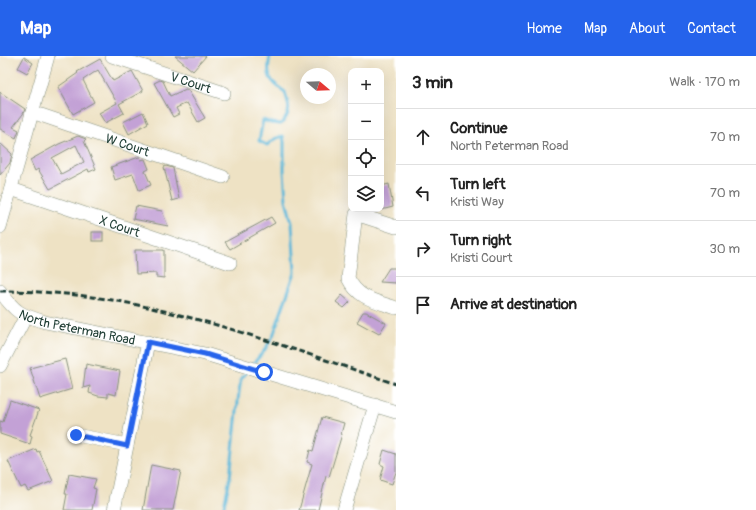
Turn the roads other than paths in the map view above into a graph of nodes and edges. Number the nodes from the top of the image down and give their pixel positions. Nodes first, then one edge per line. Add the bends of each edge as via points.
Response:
1 (48, 56) edge
2 (112, 56) edge
3 (224, 93) dead end
4 (32, 112) junction
5 (223, 177) dead end
6 (11, 189) junction
7 (357, 212) edge
8 (396, 226) edge
9 (0, 227) edge
10 (230, 263) dead end
11 (0, 291) edge
12 (396, 308) edge
13 (26, 316) junction
14 (148, 342) junction
15 (0, 366) edge
16 (375, 405) junction
17 (396, 412) edge
18 (76, 435) dead end
19 (127, 446) junction
20 (114, 510) edge
21 (344, 510) edge

1 - 4 street
2 - 3 street, V Court
4 - 5 street, W Court
4 - 6 street
6 - 9 street
6 - 10 street, X Court
7 - 8 street
7 - 12 street via 348,278 351,286 367,298
11 - 13 street, North Peterman Road via 13,309
13 - 14 street, North Peterman Road
13 - 15 street
14 - 16 street, North Peterman Road via 238,363
14 - 19 street
16 - 17 street, North Peterman Road
16 - 21 street
18 - 19 street
19 - 20 street

